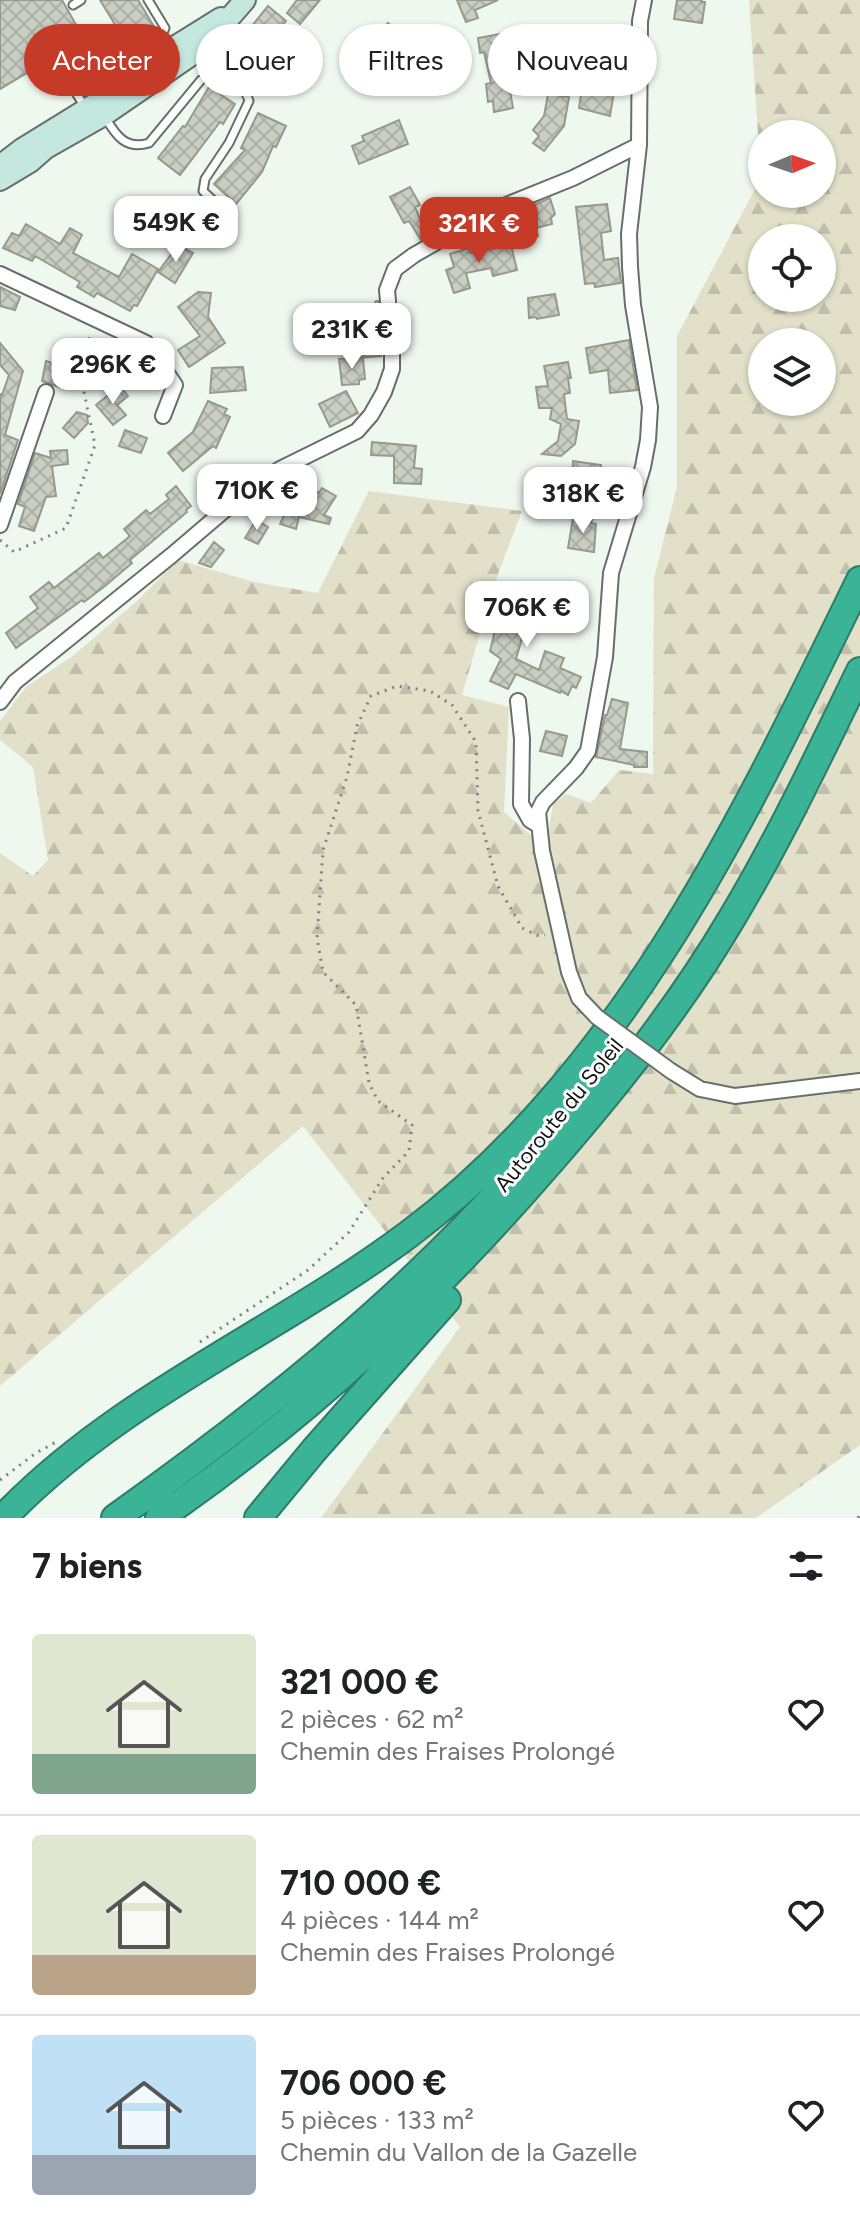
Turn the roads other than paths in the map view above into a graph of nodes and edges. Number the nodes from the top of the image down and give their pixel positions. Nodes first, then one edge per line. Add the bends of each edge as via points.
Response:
1 (81, 0) edge
2 (148, 0) edge
3 (644, 0) edge
4 (241, 4) edge
5 (73, 5) dead end
6 (95, 115) junction
7 (639, 145) junction
8 (0, 166) edge
9 (0, 180) edge
10 (216, 203) dead end
11 (0, 274) edge
12 (46, 392) dead end
13 (163, 416) dead end
14 (0, 525) edge
15 (860, 580) edge
16 (860, 597) edge
17 (860, 671) edge
18 (518, 701) dead end
19 (0, 702) edge
20 (538, 825) junction
21 (625, 1075) junction
22 (860, 1081) edge
23 (3, 1518) edge
24 (115, 1518) edge
25 (159, 1518) edge
26 (258, 1518) edge

1 - 5 lane
2 - 6 lane via 165,28 162,35 70,83
3 - 7 street
4 - 6 main road via 206,45
6 - 8 main road via 22,149
6 - 9 main road
6 - 10 lane via 127,145 149,143 201,80 218,68 226,70 249,101 205,179 203,191
7 - 19 street via 489,212 395,269 387,290 392,369 384,392 357,431 280,469 240,497 15,682
7 - 20 street via 630,267 650,407 648,440 611,573 605,657 588,751 543,802
11 - 13 street via 146,343 175,385
12 - 14 street
15 - 23 highway via 733,833 658,956 551,1103 477,1177 408,1234 90,1441
16 - 24 highway, Autoroute du Soleil via 766,803 725,877 639,1016 575,1103 430,1262 352,1334
17 - 21 highway, Autoroute du Soleil via 791,815 732,919
18 - 20 street via 521,804
20 - 22 street, bridge via 572,983 597,1017 700,1089 735,1096
21 - 25 highway, Autoroute du Soleil via 491,1230 372,1350 288,1423
21 - 26 highway via 522,1213

